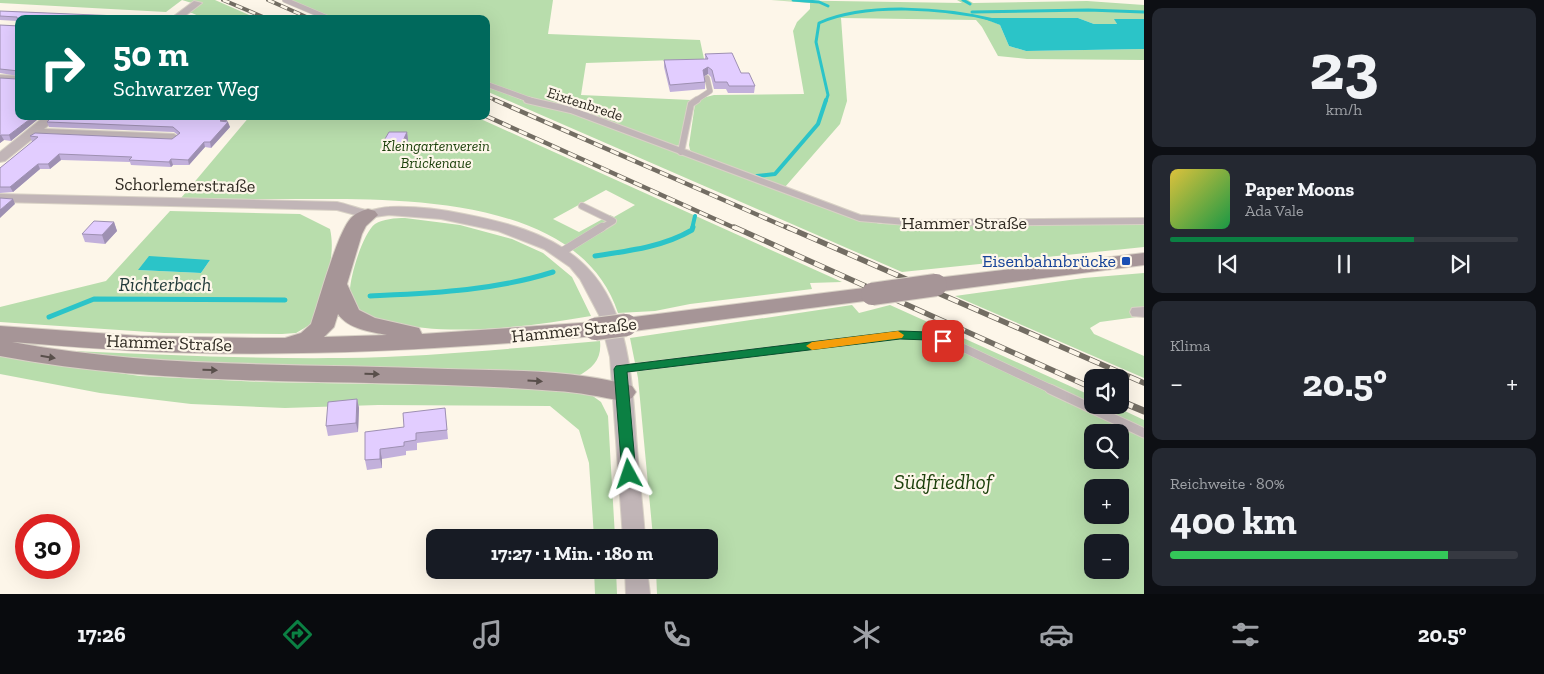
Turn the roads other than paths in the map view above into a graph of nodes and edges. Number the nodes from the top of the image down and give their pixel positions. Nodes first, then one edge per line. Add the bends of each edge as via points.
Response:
1 (285, 0) edge
2 (197, 4) dead end
3 (181, 15) edge
4 (321, 15) edge
5 (0, 78) edge
6 (707, 78) dead end
7 (15, 79) edge
8 (490, 86) edge
9 (48, 120) edge
10 (34, 132) junction
11 (174, 138) edge
12 (649, 139) joint
13 (682, 152) junction
14 (0, 158) edge
15 (0, 198) edge
16 (582, 206) dead end
17 (368, 214) junction
18 (1144, 221) edge
19 (560, 253) junction
20 (1144, 259) edge
21 (337, 286) junction
22 (0, 334) edge
23 (464, 340) junction
24 (288, 346) junction
25 (0, 348) edge
26 (622, 380) junction
27 (1144, 433) edge
28 (633, 529) edge
29 (637, 579) edge
30 (638, 594) edge

1 - 4 lane
2 - 3 street
5 - 7 street
6 - 13 lane via 710,91 691,104
8 - 12 lane, Eixtenbrede
9 - 10 street
10 - 11 street
10 - 14 street
12 - 13 lane, Hammer Straße
13 - 18 lane, Hammer Straße via 860,218 881,222
15 - 17 street, Schorlemerstraße via 337,206
16 - 19 lane via 613,221
17 - 19 street via 411,212 470,220 516,232
17 - 21 main road via 352,234
19 - 26 street via 585,274 601,299 616,339
20 - 23 main road, Hammer Straße, bridge via 595,329
21 - 23 main road via 349,314 368,324
21 - 24 main road via 322,327 309,338
22 - 24 main road, Hammer Straße via 140,344
23 - 24 main road, Hammer Straße
25 -> 26 main road via 53,358 188,370 557,382
26 - 27 lane via 900,335 928,336 957,345
26 - 28 street
29 - 30 street

